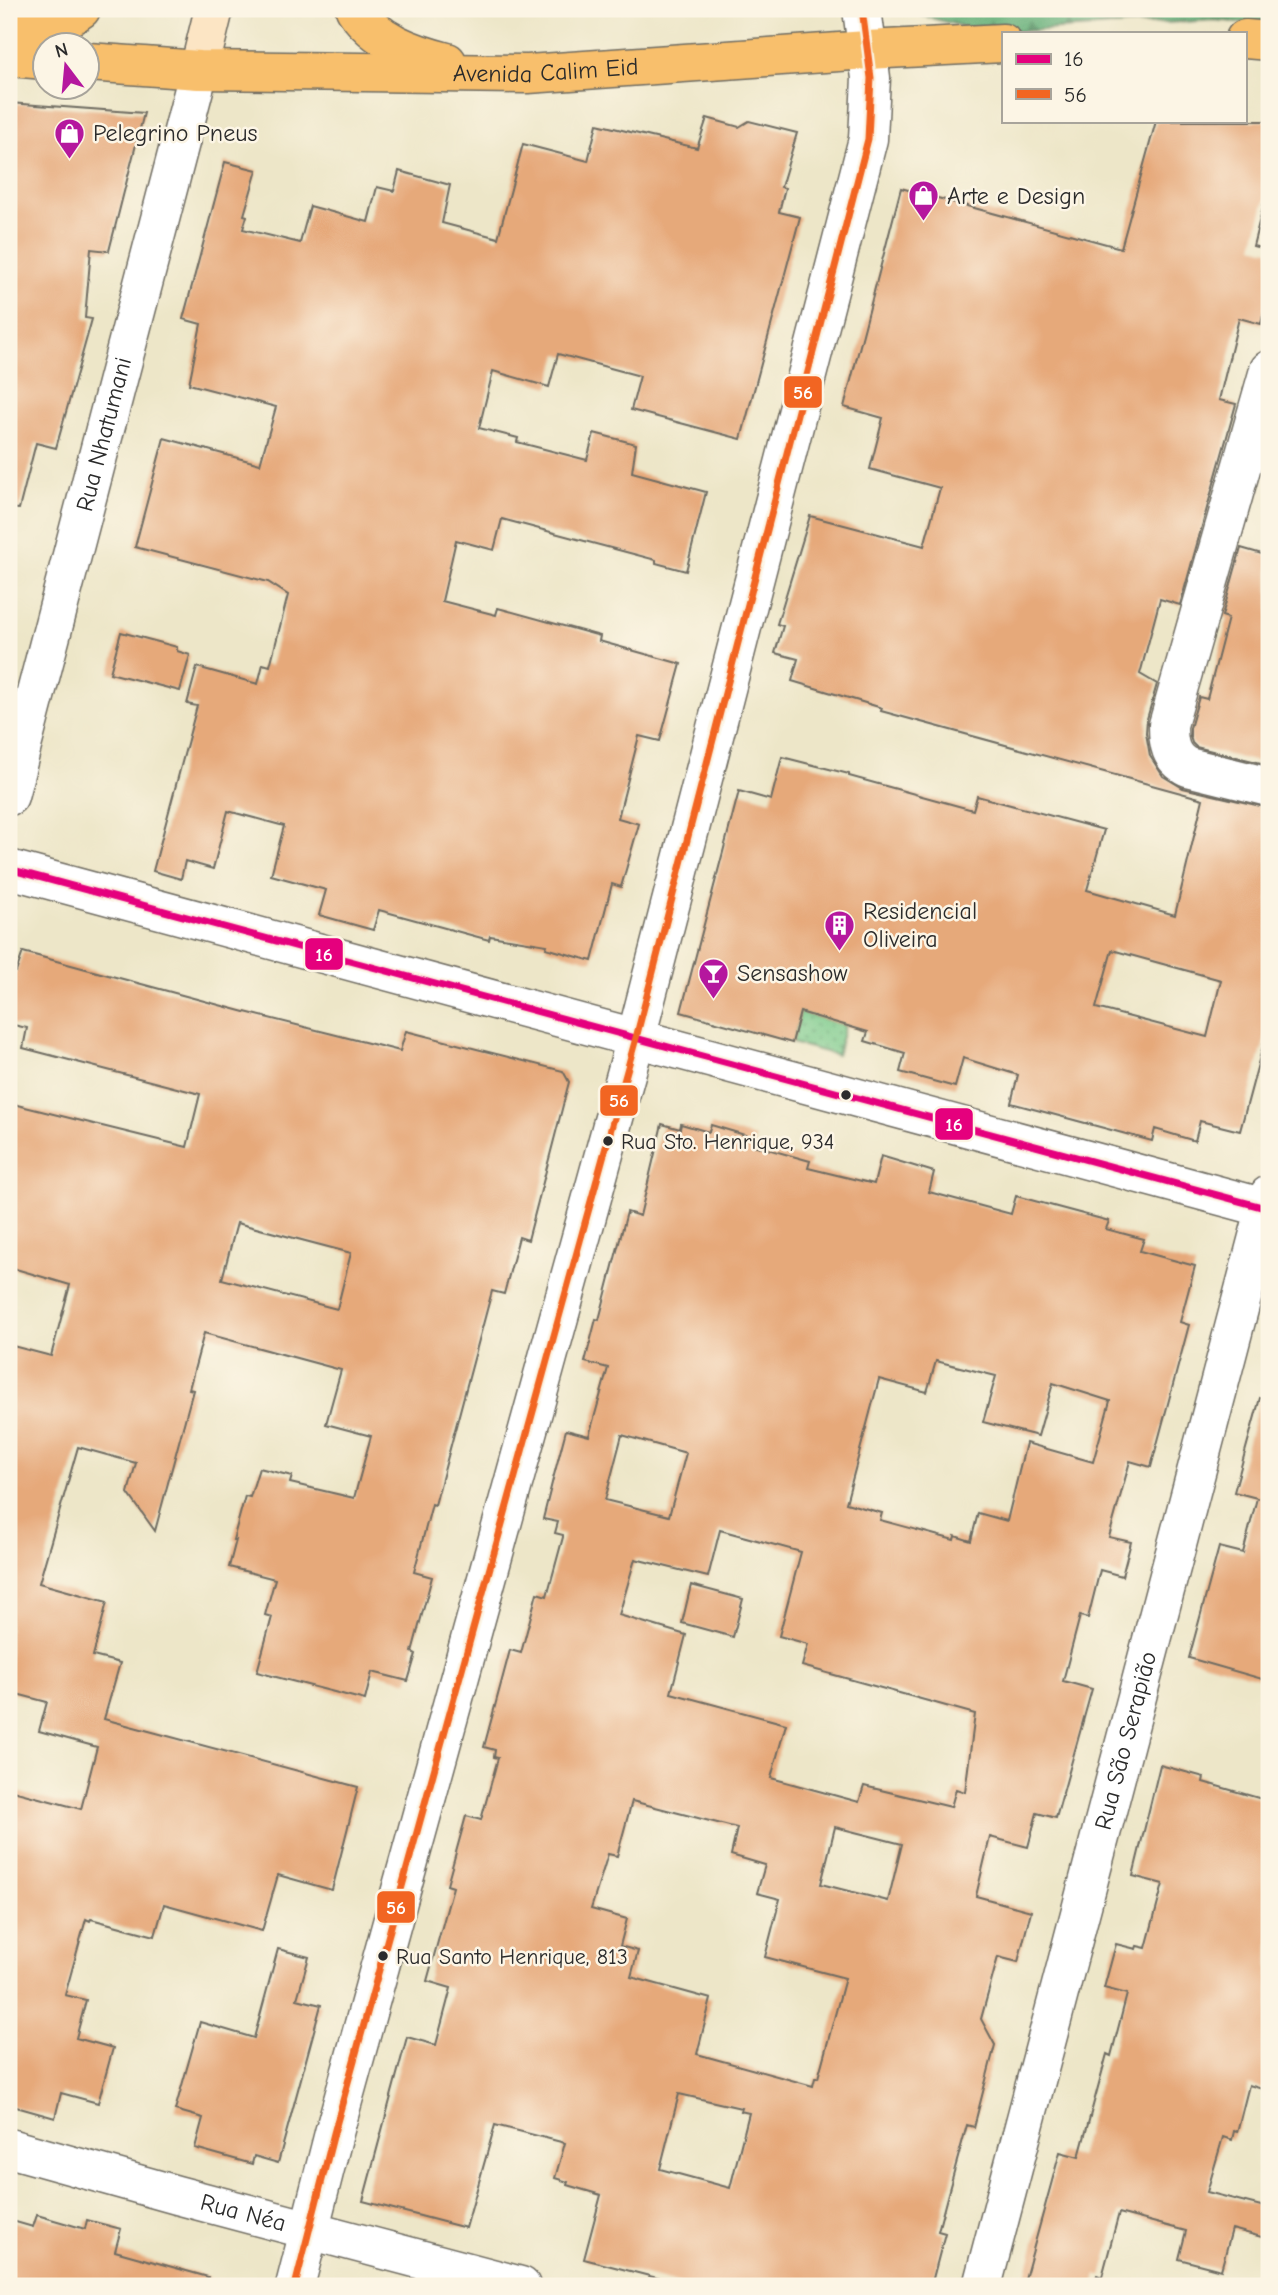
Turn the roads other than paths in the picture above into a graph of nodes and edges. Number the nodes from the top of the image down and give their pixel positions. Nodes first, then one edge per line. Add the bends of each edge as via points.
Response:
1 (81, 9) edge
2 (214, 9) edge
3 (355, 9) edge
4 (864, 24) edge
5 (9, 33) edge
6 (1246, 39) edge
7 (1269, 41) edge
8 (1002, 43) edge
9 (9, 57) edge
10 (32, 59) edge
11 (102, 63) edge
12 (199, 70) junction
13 (528, 74) junction
14 (1269, 370) edge
15 (1269, 787) edge
16 (9, 796) edge
17 (9, 869) edge
18 (636, 1038) junction
19 (1268, 1204) edge
20 (9, 2148) edge
21 (310, 2230) junction
22 (295, 2286) edge
23 (521, 2286) edge
24 (982, 2286) edge

1 - 5 main road via 42,27
2 - 12 street
3 - 13 main road via 382,37 412,52
4 - 8 main road, Avenida Calim Eid
4 - 13 main road, Avenida Calim Eid
4 - 18 street via 871,91 868,139
6 - 7 main road
9 - 10 main road
11 - 12 main road, Avenida Calim Eid
12 - 13 main road, Avenida Calim Eid
12 - 16 street, Rua Nhatumani
14 - 15 street via 1168,725 1168,746 1177,762
17 - 18 street
18 - 19 street
18 - 21 street
19 - 24 street, Rua São Serapião
20 - 21 street, Rua Néa
21 - 22 street
21 - 23 street, Rua Néa

